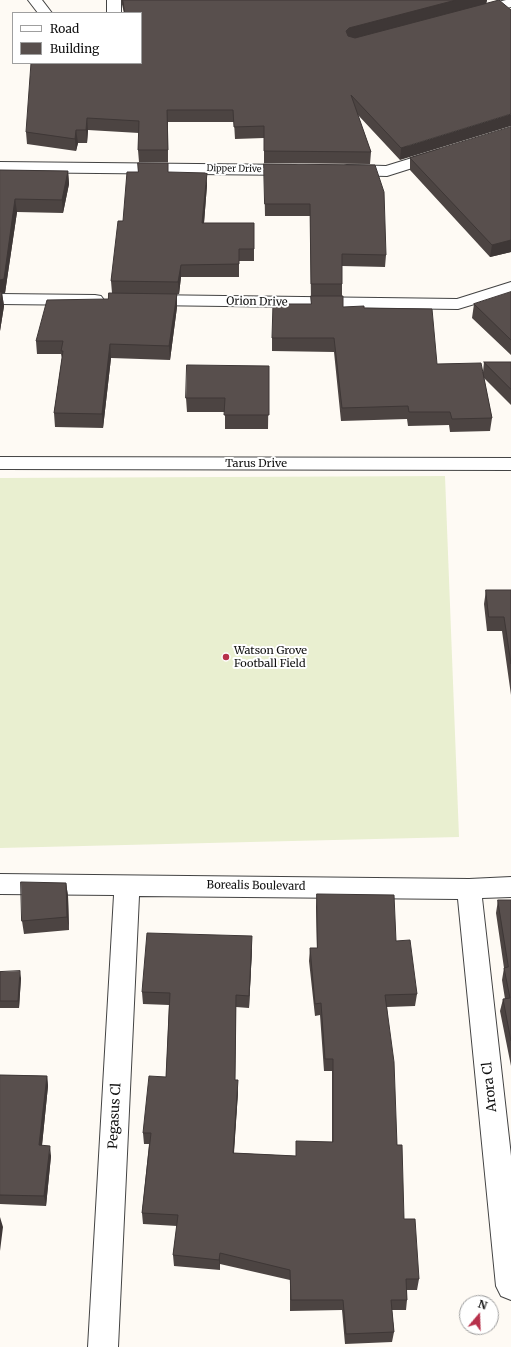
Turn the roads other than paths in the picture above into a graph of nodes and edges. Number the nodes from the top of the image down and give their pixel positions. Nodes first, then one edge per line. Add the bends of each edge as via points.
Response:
1 (35, 0) edge
2 (114, 0) edge
3 (511, 3) edge
4 (44, 12) edge
5 (114, 12) edge
6 (459, 16) edge
7 (453, 150) edge
8 (0, 167) edge
9 (308, 170) edge
10 (332, 170) edge
11 (511, 287) edge
12 (0, 299) edge
13 (111, 300) edge
14 (134, 300) edge
15 (0, 463) edge
16 (511, 464) edge
17 (0, 884) edge
18 (127, 885) junction
19 (511, 887) edge
20 (469, 889) junction
21 (511, 1286) edge
22 (103, 1347) edge

1 - 4 street
2 - 5 street
3 - 6 street
7 - 10 street via 387,171
8 - 9 street, Dipper Drive
11 - 14 street, Orion Drive via 458,304
12 - 13 street
15 - 16 street, Tarus Drive
17 - 18 street, Borealis Boulevard
18 - 20 street, Borealis Boulevard
18 - 22 street, Pegasus Cl
19 - 20 street, Borealis Boulevard
20 - 21 street, Arora Cl

